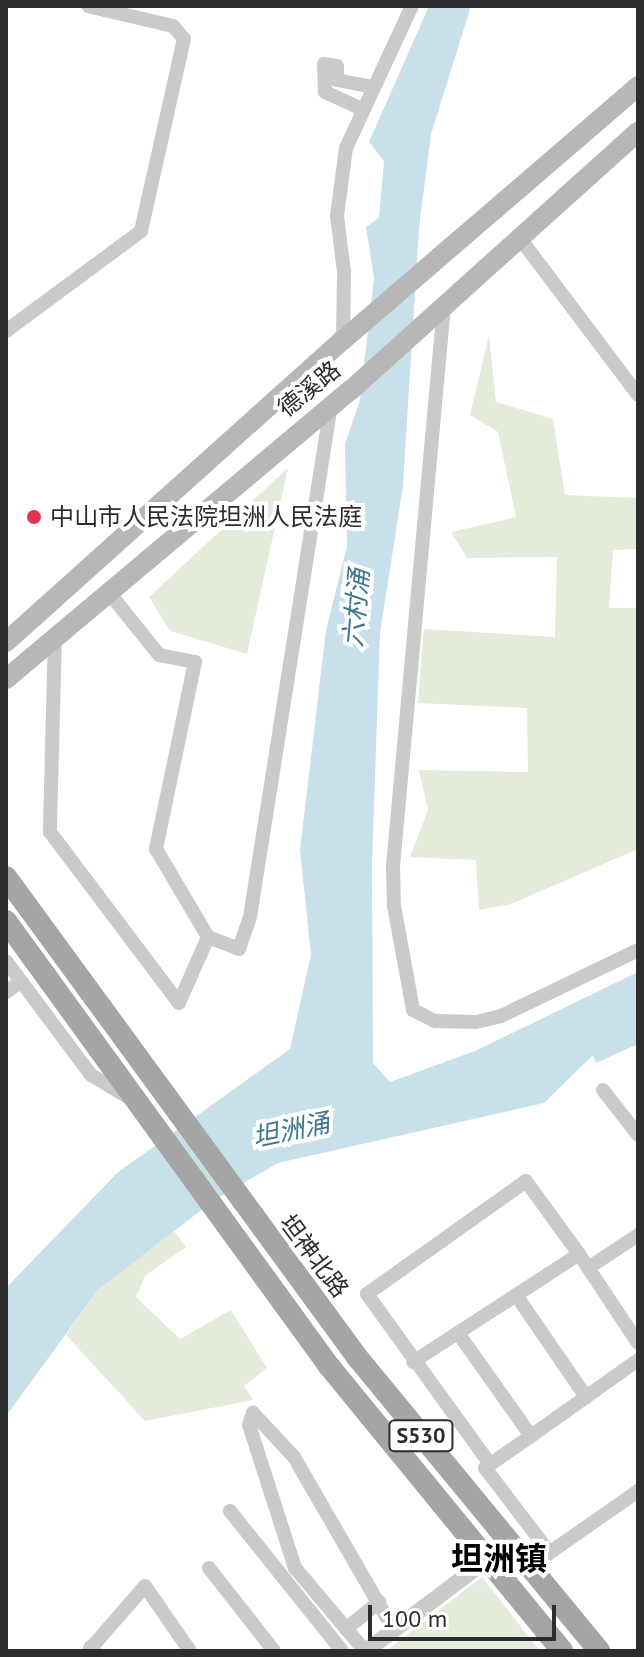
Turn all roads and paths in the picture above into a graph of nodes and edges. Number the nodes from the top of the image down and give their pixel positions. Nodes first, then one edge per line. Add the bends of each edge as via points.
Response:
1 (88, 6) edge
2 (412, 6) edge
3 (638, 86) edge
4 (374, 87) junction
5 (362, 109) junction
6 (638, 132) edge
7 (519, 237) junction
8 (437, 312) junction
9 (6, 331) edge
10 (343, 340) junction
11 (638, 395) edge
12 (331, 404) junction
13 (107, 590) junction
14 (55, 635) junction
15 (6, 642) edge
16 (6, 679) edge
17 (6, 877) edge
18 (6, 921) edge
19 (208, 937) junction
20 (638, 950) edge
21 (6, 961) edge
22 (20, 982) junction
23 (6, 992) edge
24 (603, 1090) dead end
25 (151, 1098) junction
26 (638, 1135) edge
27 (241, 1220) junction
28 (638, 1235) edge
29 (579, 1254) junction
30 (588, 1268) junction
31 (516, 1295) junction
32 (458, 1333) junction
33 (638, 1343) edge
34 (638, 1360) edge
35 (413, 1362) junction
36 (586, 1397) junction
37 (531, 1436) junction
38 (490, 1464) junction
39 (638, 1491) edge
40 (230, 1511) dead end
41 (549, 1552) junction
42 (484, 1562) junction
43 (528, 1567) junction
44 (209, 1568) dead end
45 (379, 1602) junction
46 (346, 1629) junction
47 (394, 1630) junction
48 (557, 1647) edge
49 (92, 1650) edge
50 (190, 1651) edge
51 (274, 1651) edge
52 (342, 1651) edge
53 (366, 1651) edge
54 (599, 1651) edge

1 - 9 street via 173,26 184,39 141,231
2 - 4 street
3 - 10 main road, 德溪路
4 - 5 street
4 - 5 street via 337,80 337,66 324,64 325,92
5 - 10 street via 346,148 337,216 344,272
6 - 7 main road, 德溪路
7 - 8 main road, 德溪路
7 - 11 street
8 - 12 main road, 德溪路
8 - 20 street via 393,866 394,906 413,1010 435,1021 476,1022 501,1016
10 - 15 main road, 德溪路
12 - 13 main road, 德溪路
12 - 19 street via 250,917 239,949
13 - 14 main road, 德溪路
13 - 19 street via 159,655 195,662 156,849
14 - 16 main road, 德溪路
14 - 19 street via 50,832 179,1003
17 - 25 main road, 坦神北路 / S530
18 - 25 main road, 坦神北路 / S530
21 - 22 street
22 - 23 street
22 - 25 street via 91,1075
24 - 26 street
25 - 27 main road, 坦神北路 / S530
27 - 42 main road, 坦神北路 / S530 via 329,1366
27 - 43 main road, 坦神北路 / S530
28 - 30 street
29 - 30 street
29 - 31 street
29 - 35 street via 526,1181 367,1294
30 - 33 street
31 - 32 street
31 - 36 street
32 - 35 street
32 - 37 street
34 - 36 street
35 - 38 street
36 - 37 street
37 - 38 street
38 - 41 street via 485,1468
39 - 41 street
40 - 52 street
41 - 43 street
42 - 47 street
42 - 48 main road, 坦神北路 / S530
43 - 54 main road, 坦神北路 / S530
44 - 51 street
45 - 46 street
45 - 46 street via 294,1457 253,1413 249,1425 295,1568
45 - 47 street
46 - 53 street
47 - 53 street
49 - 50 street via 145,1586

